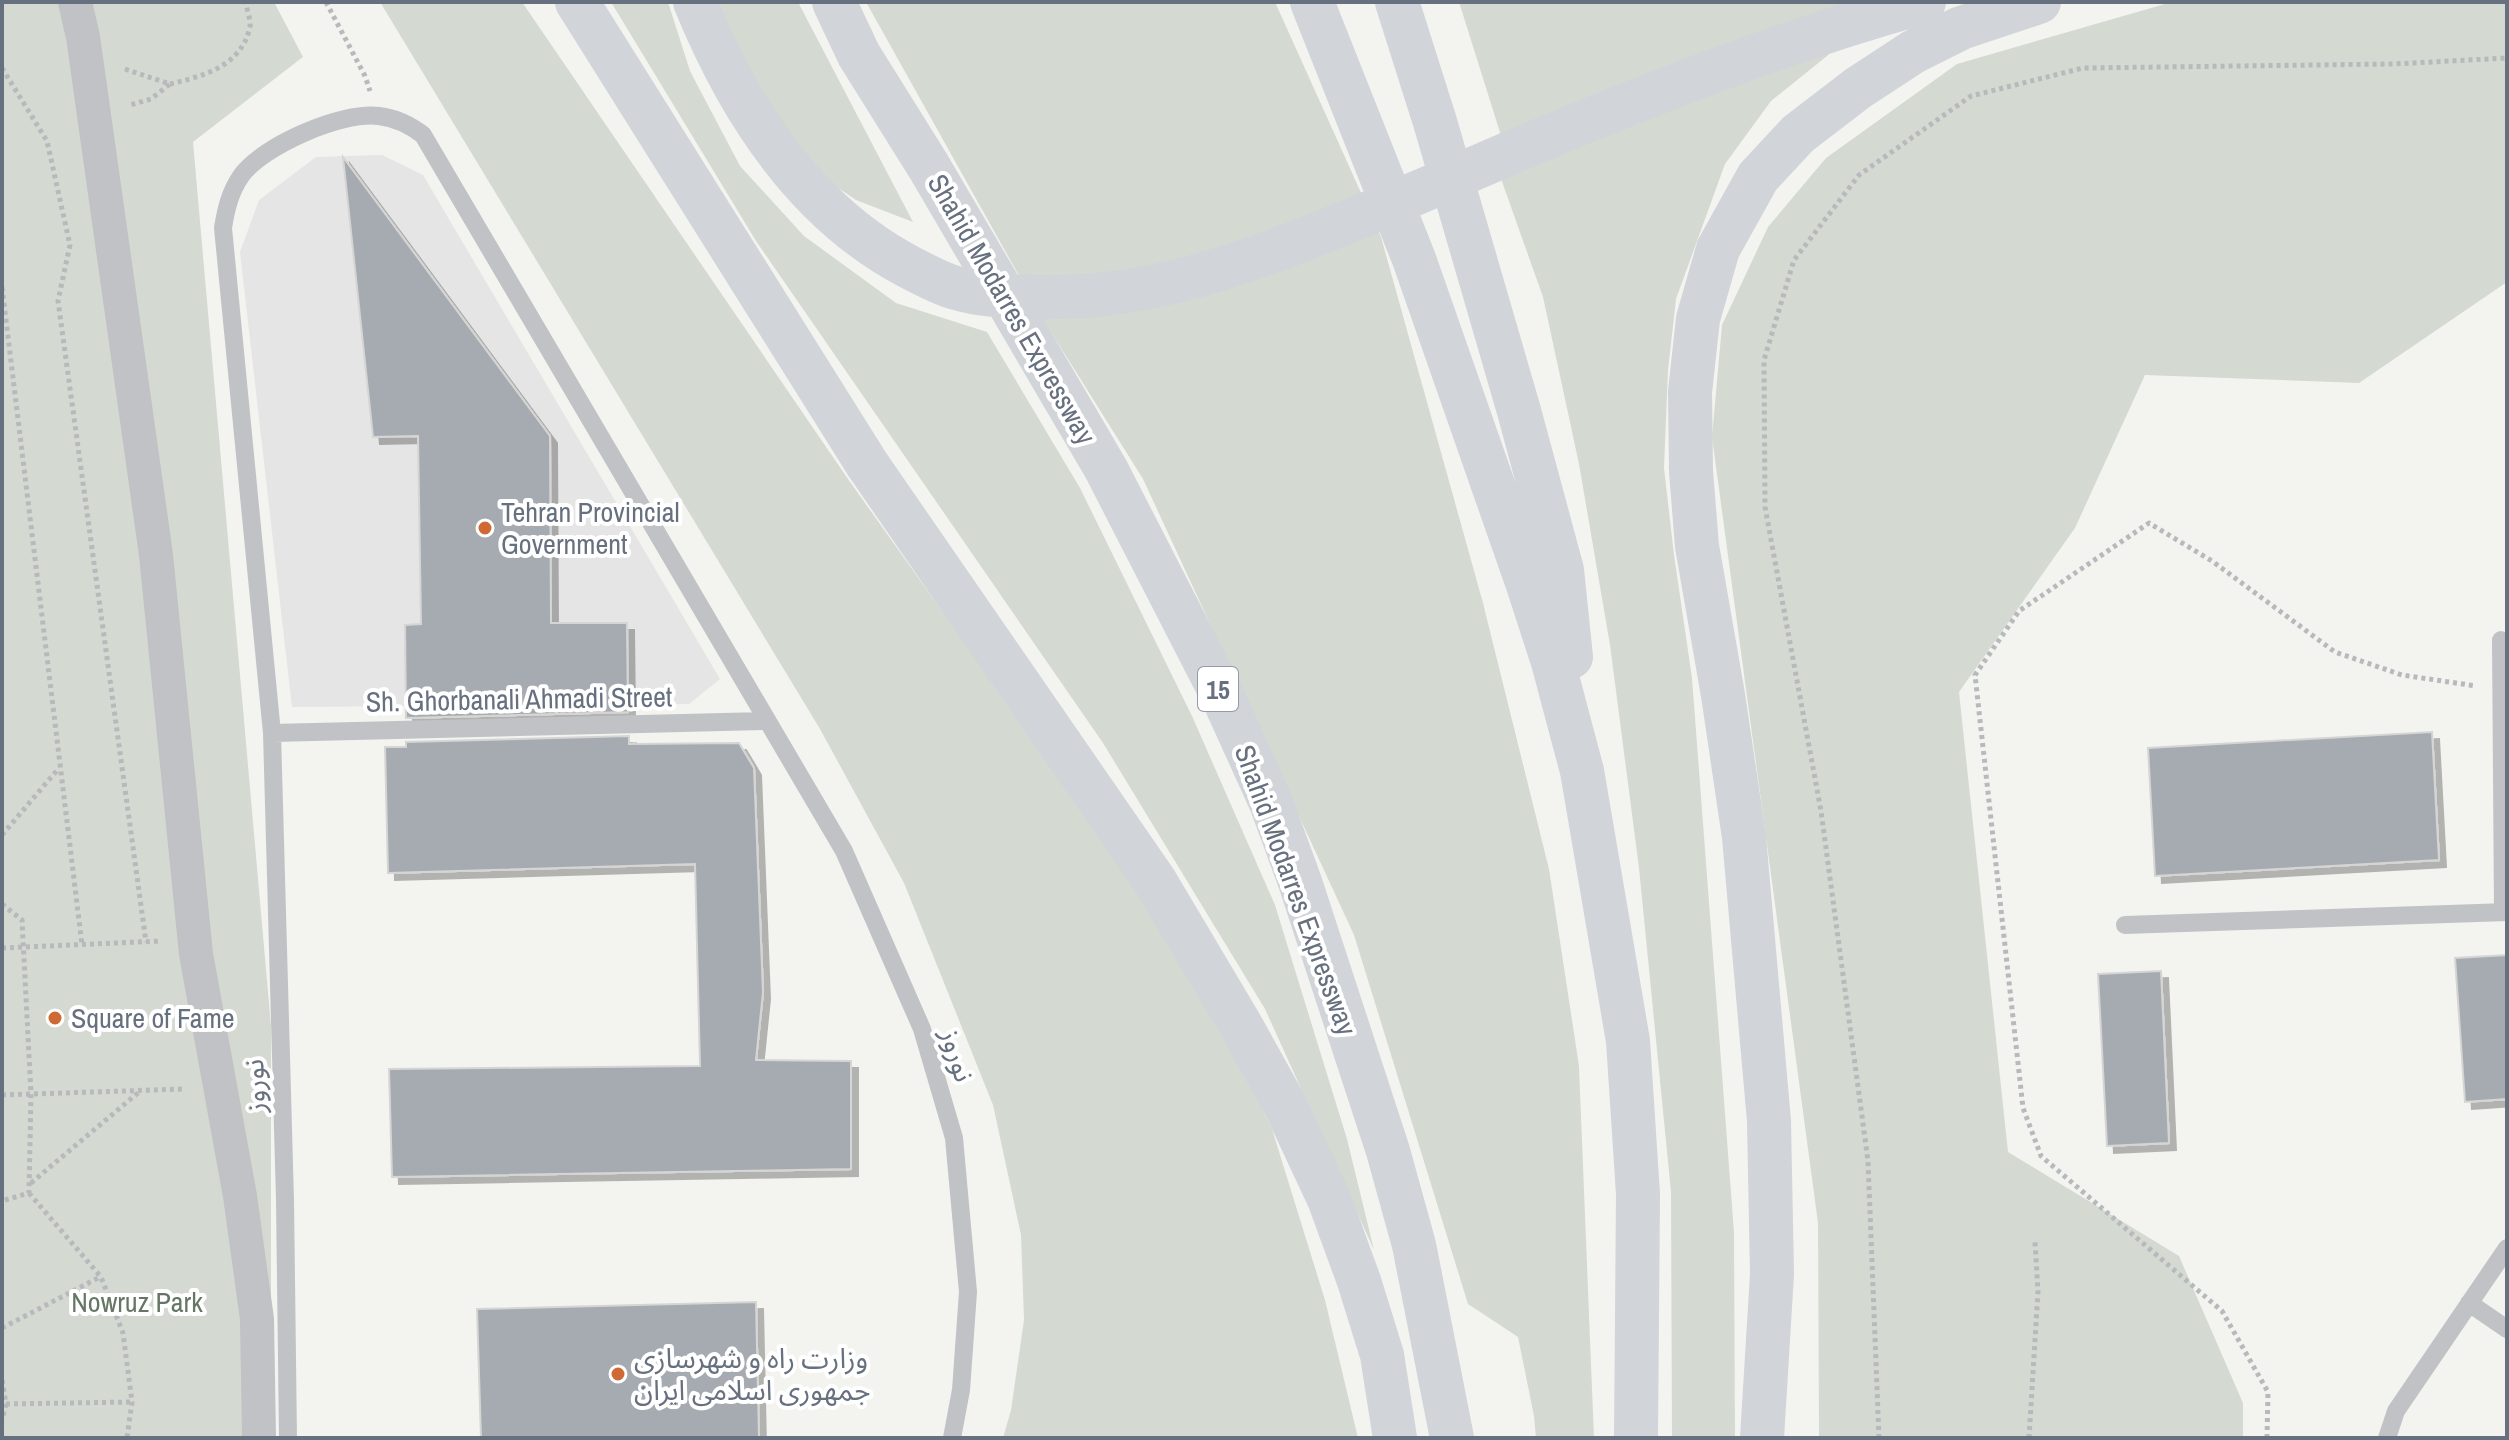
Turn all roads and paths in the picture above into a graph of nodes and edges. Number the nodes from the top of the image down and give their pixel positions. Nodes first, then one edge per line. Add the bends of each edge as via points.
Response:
1 (75, 2) edge
2 (245, 2) edge
3 (326, 2) edge
4 (577, 2) edge
5 (695, 2) edge
6 (834, 2) edge
7 (1312, 2) edge
8 (1397, 2) edge
9 (1924, 2) edge
10 (2039, 2) edge
11 (2507, 58) edge
12 (2, 68) edge
13 (170, 84) dead end
14 (376, 115) junction
15 (2, 287) edge
16 (2501, 640) dead end
17 (2501, 689) junction
18 (767, 721) junction
19 (272, 733) junction
20 (60, 767) junction
21 (1582, 771) junction
22 (2, 835) edge
23 (2, 904) edge
24 (2505, 912) edge
25 (2125, 925) dead end
26 (196, 940) junction
27 (146, 942) junction
28 (82, 945) junction
29 (23, 947) junction
30 (2, 948) edge
31 (220, 1088) junction
32 (141, 1090) junction
33 (31, 1094) junction
34 (2, 1095) edge
35 (30, 1184) junction
36 (29, 1193) junction
37 (2, 1201) edge
38 (2035, 1242) dead end
39 (2507, 1248) edge
40 (101, 1277) junction
41 (2469, 1303) junction
42 (2, 1328) edge
43 (2507, 1329) edge
44 (2, 1380) edge
45 (132, 1402) junction
46 (6, 1404) junction
47 (2, 1420) edge
48 (127, 1438) edge
49 (259, 1438) edge
50 (288, 1438) edge
51 (952, 1438) edge
52 (1395, 1438) edge
53 (1452, 1438) edge
54 (1636, 1438) edge
55 (1762, 1438) edge
56 (1879, 1438) edge
57 (2029, 1438) edge
58 (2267, 1438) edge
59 (2387, 1438) edge

1 - 26 street via 156,555
2 - 13 path via 251,25 237,53 211,74
3 - 14 path via 365,76
4 - 52 highway via 867,464 1155,881 1240,1024 1329,1199 1382,1355
5 - 9 highway via 737,91 795,176 835,218 880,252 955,288 1045,298 1135,291 1257,259 1755,56
6 - 53 highway, Shahid Modarres Expressway / 15 via 859,55 1106,469 1271,803 1388,1151 1414,1245
7 - 21 highway via 1440,333 1553,662
8 - 21 highway via 1562,570
10 - 55 highway via 1961,28 1913,52 1798,134 1758,177 1718,249 1698,319 1690,392 1697,546 1744,837 1769,1121 1772,1274
11 - 56 path via 2083,68 1971,96 1859,175 1794,260 1764,360 1765,507 1821,811 1868,1161
12 - 27 path via 47,141 70,245 58,301
14 - 18 lane, نوروز via 407,123 423,135
14 - 19 lane, نوروز via 336,121 263,155 242,174 228,200 223,228
15 - 20 path
16 - 17 lane
17 - 24 lane
17 - 58 path via 2402,675 2335,652 2212,561 2149,523 2019,611 1975,675 2023,1108 2041,1156 2222,1311 2268,1392
18 - 19 lane, Sh. Ghorbanali Ahmadi Street
18 - 51 lane, نوروز via 844,851 922,1029 954,1138 968,1292
19 - 50 lane, نوروز
20 - 22 path
20 - 28 path
21 - 54 highway via 1628,1041 1638,1194
23 - 29 path via 22,920
24 - 25 lane
26 - 27 path
26 - 31 street
27 - 28 path
28 - 29 path
29 - 30 path
29 - 33 path
31 - 32 path
31 - 49 street via 257,1319
32 - 33 path
32 - 35 path
33 - 34 path
33 - 35 path
35 - 36 path
36 - 37 path
36 - 40 path
38 - 57 path via 2038,1291
39 - 41 lane
40 - 42 path
40 - 45 path via 123,1333
41 - 43 lane
41 - 59 lane via 2396,1411
44 - 46 path
45 - 46 path
45 - 48 path
46 - 47 path

